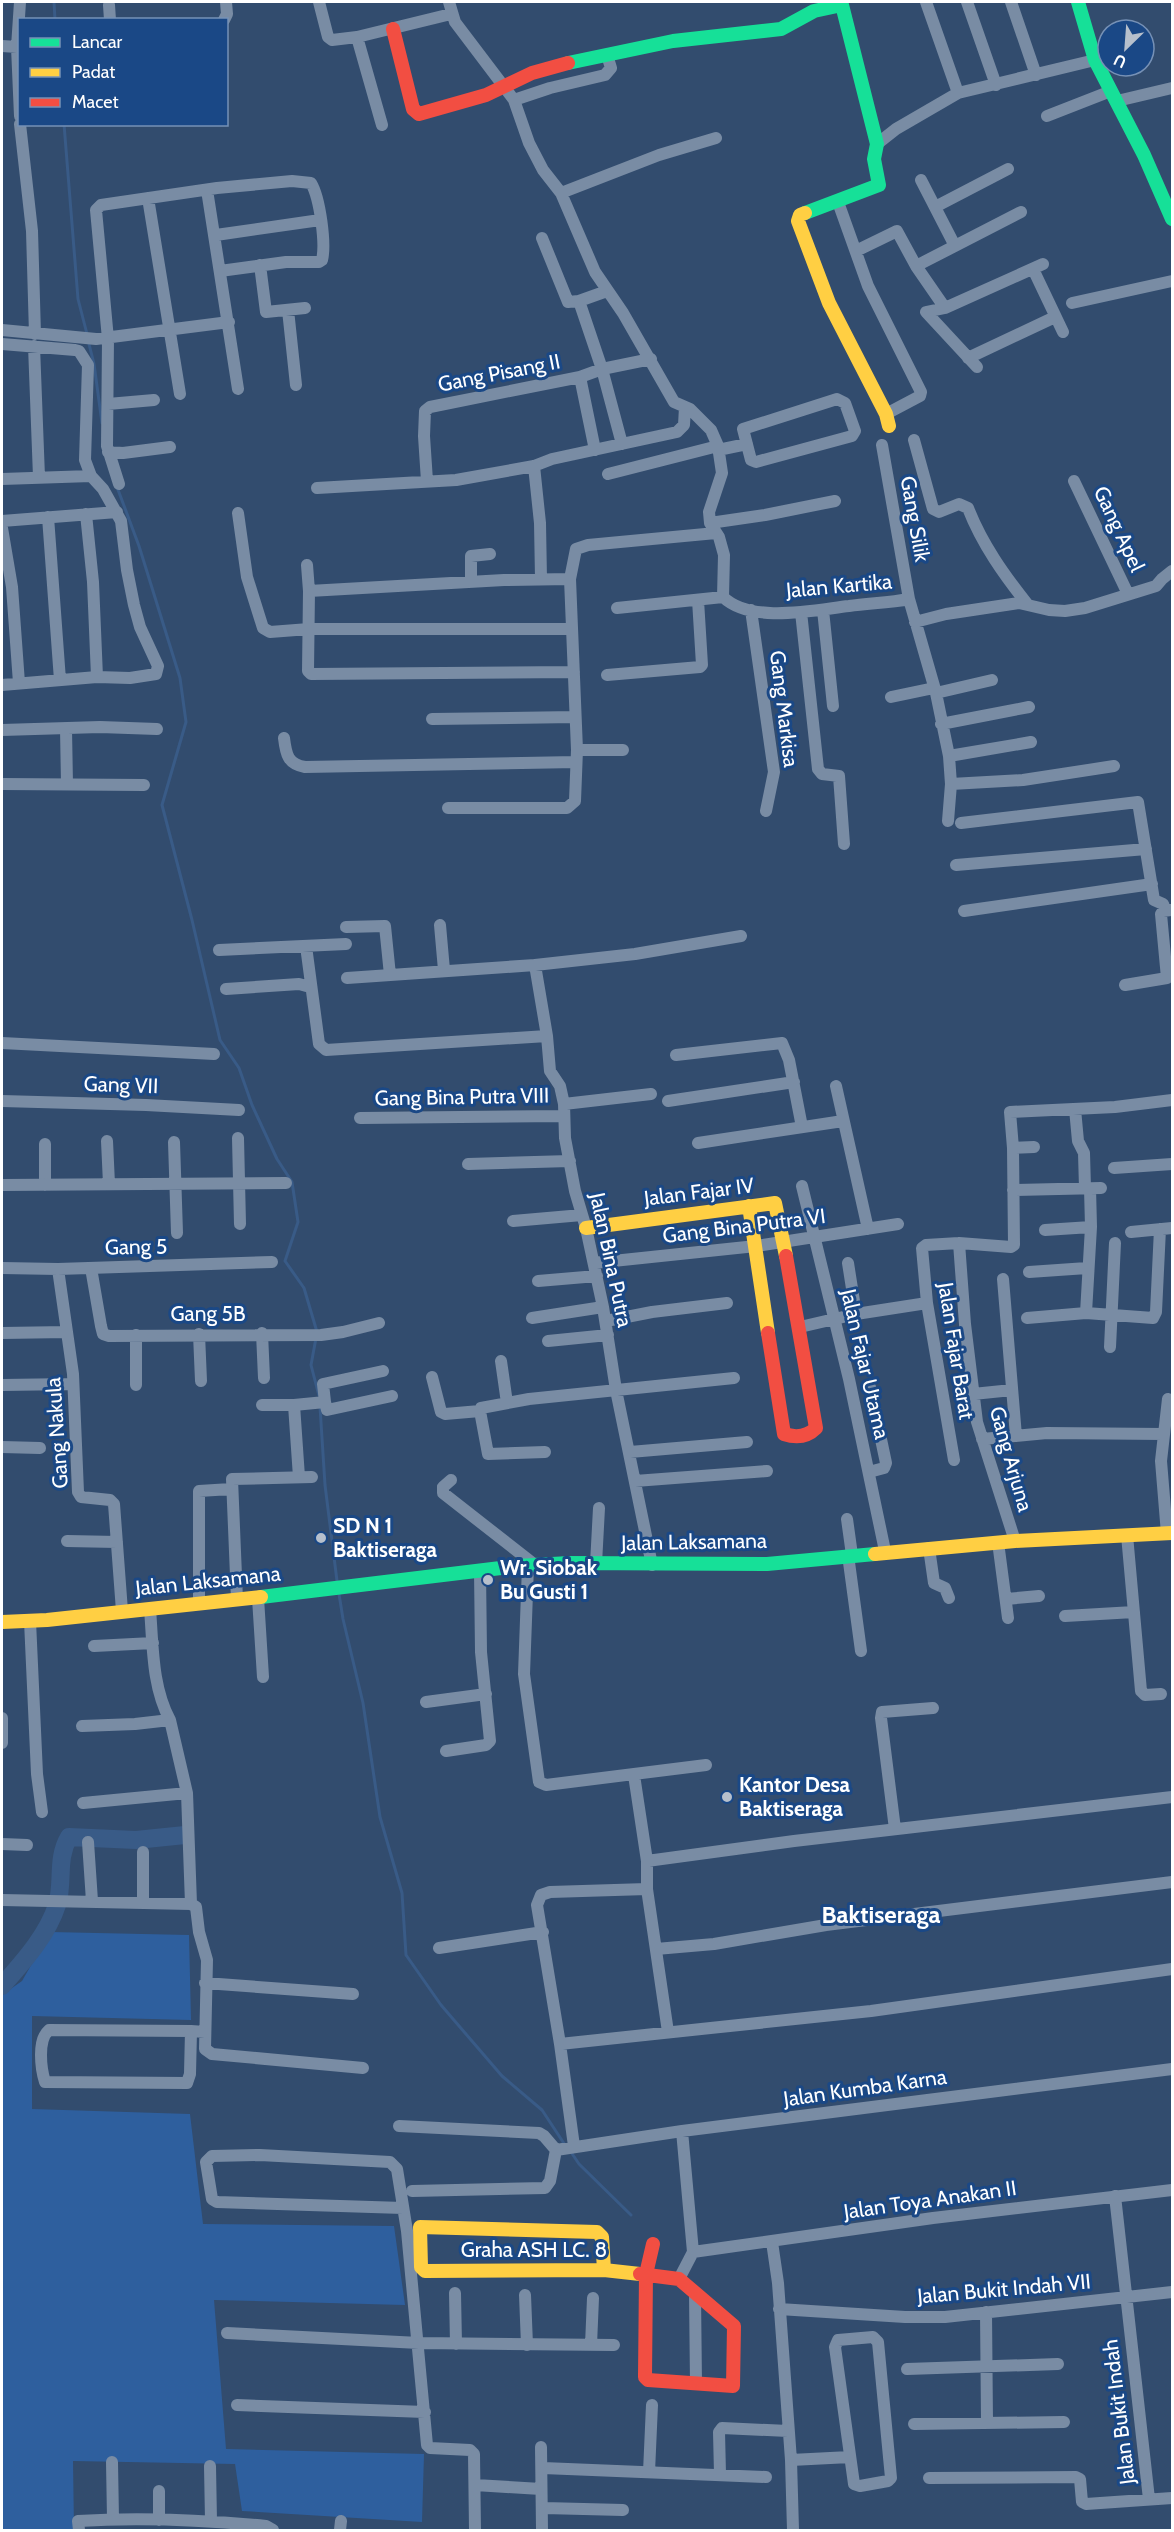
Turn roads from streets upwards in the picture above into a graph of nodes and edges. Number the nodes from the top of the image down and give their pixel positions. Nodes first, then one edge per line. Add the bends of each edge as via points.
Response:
1 (20, 2) edge
2 (226, 2) edge
3 (319, 2) edge
4 (926, 2) edge
5 (967, 2) edge
6 (1011, 2) edge
7 (1078, 2) edge
8 (844, 3) edge
9 (109, 5) dead end
10 (450, 8) edge
11 (19, 18) edge
12 (110, 18) edge
13 (225, 18) edge
14 (393, 29) junction
15 (18, 32) edge
16 (357, 37) junction
17 (2, 46) edge
18 (17, 47) junction
19 (607, 55) junction
20 (1095, 60) junction
21 (18, 70) edge
22 (1036, 75) junction
23 (996, 85) junction
24 (504, 87) junction
25 (1173, 88) edge
26 (958, 93) junction
27 (1114, 96) junction
28 (514, 100) junction
29 (1047, 116) dead end
30 (382, 125) dead end
31 (20, 126) edge
32 (716, 138) dead end
33 (877, 144) junction
34 (1008, 168) dead end
35 (921, 180) dead end
36 (207, 190) junction
37 (561, 193) junction
38 (148, 198) junction
39 (838, 202) junction
40 (935, 207) junction
41 (1021, 212) dead end
42 (1173, 219) edge
43 (320, 220) junction
44 (216, 235) junction
45 (542, 238) dead end
46 (955, 246) junction
47 (856, 251) junction
48 (260, 265) junction
49 (916, 266) junction
50 (220, 271) junction
51 (1173, 281) edge
52 (607, 291) junction
53 (579, 301) junction
54 (1072, 303) dead end
55 (304, 308) dead end
56 (945, 308) junction
57 (288, 310) junction
58 (1055, 317) junction
59 (229, 322) junction
60 (2, 330) edge
61 (170, 331) junction
62 (1063, 332) dead end
63 (102, 339) junction
64 (34, 340) junction
65 (2, 344) edge
66 (968, 358) junction
67 (651, 359) junction
68 (977, 367) dead end
69 (602, 369) junction
70 (580, 377) junction
71 (296, 385) dead end
72 (238, 389) dead end
73 (180, 394) dead end
74 (154, 400) dead end
75 (108, 404) junction
76 (687, 408) junction
77 (887, 420) joint
78 (914, 440) dead end
79 (622, 444) junction
80 (747, 444) junction
81 (882, 446) dead end
82 (170, 447) dead end
83 (718, 448) junction
84 (595, 450) junction
85 (108, 452) junction
86 (534, 466) junction
87 (608, 474) dead end
88 (91, 476) junction
89 (39, 477) junction
90 (2, 479) edge
91 (427, 481) junction
92 (1074, 481) dead end
93 (119, 484) dead end
94 (317, 488) dead end
95 (835, 501) dead end
96 (117, 512) junction
97 (238, 513) dead end
98 (86, 514) junction
99 (48, 517) junction
100 (2, 520) edge
101 (2, 528) edge
102 (713, 528) junction
103 (490, 554) dead end
104 (306, 565) dead end
105 (1173, 572) edge
106 (541, 579) junction
107 (570, 579) junction
108 (471, 582) junction
109 (7, 587) edge
110 (309, 591) junction
111 (1128, 594) junction
112 (723, 597) junction
113 (909, 599) junction
114 (698, 600) junction
115 (1028, 605) junction
116 (617, 608) dead end
117 (751, 610) junction
118 (823, 610) junction
119 (801, 612) junction
120 (915, 622) junction
121 (309, 629) junction
122 (572, 629) junction
123 (574, 672) junction
124 (607, 675) dead end
125 (97, 677) junction
126 (60, 680) junction
127 (992, 680) dead end
128 (19, 683) junction
129 (2, 685) edge
130 (935, 690) junction
131 (891, 697) dead end
132 (833, 706) dead end
133 (1029, 706) dead end
134 (575, 717) junction
135 (432, 719) dead end
136 (941, 724) junction
137 (66, 729) junction
138 (157, 729) dead end
139 (2, 730) edge
140 (284, 738) dead end
141 (1031, 742) dead end
142 (623, 750) dead end
143 (577, 756) junction
144 (949, 756) junction
145 (1114, 766) dead end
146 (2, 784) edge
147 (67, 784) junction
148 (144, 784) dead end
149 (951, 784) junction
150 (448, 808) dead end
151 (766, 811) dead end
152 (948, 821) dead end
153 (961, 823) dead end
154 (844, 844) dead end
155 (1146, 849) junction
156 (957, 865) dead end
157 (1152, 884) junction
158 (1169, 910) edge
159 (964, 911) dead end
160 (440, 925) dead end
161 (346, 927) dead end
162 (741, 936) dead end
163 (346, 944) dead end
164 (306, 946) junction
165 (219, 950) dead end
166 (535, 965) junction
167 (444, 970) junction
168 (390, 975) junction
169 (347, 978) dead end
170 (1125, 985) dead end
171 (310, 987) junction
172 (226, 989) dead end
173 (547, 1035) junction
174 (2, 1043) edge
175 (214, 1054) dead end
176 (676, 1055) dead end
177 (794, 1082) junction
178 (836, 1086) dead end
179 (651, 1094) dead end
180 (1173, 1100) edge
181 (2, 1101) edge
182 (668, 1101) dead end
183 (1075, 1109) junction
184 (238, 1110) dead end
185 (564, 1110) junction
186 (360, 1118) dead end
187 (843, 1121) junction
188 (802, 1127) junction
189 (238, 1138) dead end
190 (107, 1141) dead end
191 (174, 1142) dead end
192 (698, 1143) dead end
193 (45, 1144) dead end
194 (1034, 1147) dead end
195 (1013, 1148) junction
196 (570, 1161) junction
197 (468, 1164) dead end
198 (1173, 1164) edge
199 (1114, 1168) dead end
200 (176, 1183) junction
201 (286, 1183) dead end
202 (109, 1184) junction
203 (239, 1184) junction
204 (2, 1185) edge
205 (45, 1185) junction
206 (802, 1186) dead end
207 (1092, 1188) junction
208 (1013, 1190) junction
209 (749, 1206) junction
210 (513, 1221) dead end
211 (584, 1221) junction
212 (240, 1224) dead end
213 (898, 1224) dead end
214 (1091, 1227) junction
215 (868, 1229) junction
216 (1166, 1229) edge
217 (1045, 1230) dead end
218 (1131, 1232) dead end
219 (177, 1233) dead end
220 (816, 1236) junction
221 (784, 1243) junction
222 (959, 1243) junction
223 (1115, 1243) dead end
224 (756, 1246) junction
225 (272, 1262) dead end
226 (594, 1263) junction
227 (848, 1263) dead end
228 (2, 1268) edge
229 (91, 1268) junction
230 (1087, 1268) junction
231 (58, 1269) junction
232 (1029, 1272) dead end
233 (597, 1276) junction
234 (1004, 1279) dead end
235 (538, 1281) dead end
236 (927, 1303) junction
237 (727, 1304) dead end
238 (603, 1307) junction
239 (1086, 1313) junction
240 (856, 1314) junction
241 (1111, 1317) junction
242 (532, 1318) dead end
243 (1027, 1318) dead end
244 (835, 1320) junction
245 (606, 1321) junction
246 (379, 1323) dead end
247 (800, 1327) junction
248 (68, 1332) junction
249 (262, 1333) junction
250 (2, 1334) edge
251 (199, 1334) junction
252 (136, 1335) junction
253 (608, 1335) junction
254 (548, 1341) dead end
255 (1110, 1347) dead end
256 (501, 1361) dead end
257 (383, 1371) dead end
258 (432, 1377) dead end
259 (264, 1378) dead end
260 (734, 1378) dead end
261 (201, 1381) dead end
262 (74, 1384) junction
263 (2, 1385) edge
264 (136, 1385) dead end
265 (870, 1387) dead end
266 (616, 1390) junction
267 (1012, 1390) junction
268 (973, 1395) junction
269 (392, 1396) dead end
270 (1168, 1399) dead end
271 (325, 1402) junction
272 (507, 1403) junction
273 (262, 1405) dead end
274 (294, 1405) junction
275 (480, 1411) junction
276 (1164, 1434) junction
277 (1017, 1436) junction
278 (982, 1439) junction
279 (747, 1442) dead end
280 (2, 1447) edge
281 (40, 1448) dead end
282 (544, 1452) dead end
283 (630, 1452) junction
284 (954, 1460) dead end
285 (767, 1471) dead end
286 (869, 1472) junction
287 (451, 1480) dead end
288 (636, 1481) junction
289 (231, 1489) junction
290 (599, 1509) dead end
291 (847, 1519) dead end
292 (1170, 1534) edge
293 (1126, 1535) junction
294 (1015, 1541) junction
295 (66, 1542) dead end
296 (117, 1542) junction
297 (998, 1542) junction
298 (929, 1548) junction
299 (885, 1551) junction
300 (850, 1555) junction
301 (596, 1564) junction
302 (652, 1565) junction
303 (531, 1566) junction
304 (480, 1570) junction
305 (1039, 1596) dead end
306 (258, 1598) junction
307 (949, 1598) dead end
308 (1006, 1599) junction
309 (237, 1600) junction
310 (199, 1604) junction
311 (150, 1609) junction
312 (122, 1611) junction
313 (1134, 1612) junction
314 (1065, 1616) dead end
315 (1008, 1618) dead end
316 (30, 1621) junction
317 (2, 1622) edge
318 (153, 1643) junction
319 (94, 1647) dead end
320 (861, 1651) dead end
321 (263, 1677) dead end
322 (486, 1694) junction
323 (1161, 1694) dead end
324 (426, 1702) dead end
325 (933, 1708) dead end
326 (2, 1718) edge
327 (170, 1720) junction
328 (82, 1726) dead end
329 (2, 1743) edge
330 (446, 1751) dead end
331 (706, 1765) dead end
332 (634, 1775) junction
333 (187, 1793) junction
334 (1173, 1797) edge
335 (83, 1803) dead end
336 (42, 1812) dead end
337 (895, 1829) junction
338 (88, 1842) dead end
339 (2, 1844) edge
340 (27, 1845) dead end
341 (143, 1852) dead end
342 (647, 1861) junction
343 (1173, 1882) edge
344 (646, 1889) junction
345 (2, 1900) edge
346 (92, 1901) junction
347 (143, 1902) junction
348 (191, 1904) junction
349 (543, 1932) junction
350 (439, 1948) dead end
351 (656, 1948) junction
352 (1173, 1970) edge
353 (205, 1983) junction
354 (353, 1994) dead end
355 (191, 2031) junction
356 (205, 2032) junction
357 (668, 2032) junction
358 (560, 2044) junction
359 (363, 2068) dead end
360 (1173, 2069) edge
361 (399, 2126) dead end
362 (682, 2132) junction
363 (566, 2148) junction
364 (1173, 2190) edge
365 (412, 2191) dead end
366 (1115, 2196) junction
367 (403, 2208) junction
368 (772, 2242) junction
369 (653, 2244) dead end
370 (693, 2252) junction
371 (604, 2270) junction
372 (646, 2274) junction
373 (679, 2279) junction
374 (1173, 2292) edge
375 (455, 2293) dead end
376 (695, 2294) junction
377 (525, 2295) dead end
378 (1125, 2297) junction
379 (593, 2298) dead end
380 (779, 2309) junction
381 (986, 2312) junction
382 (227, 2332) dead end
383 (419, 2343) junction
384 (456, 2344) junction
385 (527, 2345) junction
386 (591, 2345) junction
387 (614, 2345) dead end
388 (1058, 2364) dead end
389 (987, 2366) junction
390 (907, 2369) dead end
391 (696, 2384) junction
392 (237, 2405) dead end
393 (652, 2405) dead end
394 (425, 2412) junction
395 (987, 2422) junction
396 (1064, 2422) dead end
397 (914, 2424) dead end
398 (788, 2431) junction
399 (541, 2447) dead end
400 (850, 2457) junction
401 (791, 2460) junction
402 (112, 2462) dead end
403 (210, 2466) dead end
404 (543, 2468) junction
405 (649, 2472) junction
406 (720, 2474) junction
407 (766, 2477) dead end
408 (929, 2478) dead end
409 (475, 2485) junction
410 (541, 2489) junction
411 (159, 2491) dead end
412 (1173, 2498) edge
413 (1149, 2499) junction
414 (544, 2508) junction
415 (623, 2510) dead end
416 (113, 2519) junction
417 (159, 2520) junction
418 (211, 2521) junction
419 (79, 2530) edge
420 (273, 2530) edge
421 (475, 2530) edge
422 (542, 2530) edge
423 (793, 2530) edge

1 - 11 street
2 - 13 street
3 - 16 street via 329,39
4 - 26 street
5 - 23 street
6 - 22 street
7 - 20 street
8 - 19 street via 814,11 781,29 673,41
8 - 33 street
9 - 12 street
10 - 14 street
10 - 24 street via 461,30
14 - 16 street
14 - 24 street via 413,109 419,114 467,102
15 - 18 street
16 - 30 street
17 - 18 street
18 - 21 street
19 - 24 street via 543,69
19 - 28 street via 611,68 605,75
20 - 22 street
20 - 27 street
22 - 23 street
23 - 26 street
24 - 28 street
25 - 27 street
26 - 33 street
27 - 29 street
27 - 42 street
28 - 37 street via 529,143
31 - 64 street via 32,231
32 - 37 street via 659,155
33 - 39 street via 874,159 879,185
34 - 40 street
35 - 40 street
36 - 38 street
36 - 43 street via 308,182 313,186
36 - 44 street
37 - 52 street
38 - 61 street
38 - 63 street via 101,205 96,210
39 - 47 street
39 - 77 street via 800,215 798,221 829,303
40 - 46 street
41 - 46 street
43 - 44 street
43 - 48 street via 322,260
44 - 50 street
45 - 53 street via 568,302
46 - 49 street
47 - 49 street via 897,231
47 - 77 street via 868,286 921,392
48 - 50 street
48 - 57 street via 266,312
49 - 56 street
50 - 59 street
51 - 54 street
52 - 53 street
52 - 67 street
53 - 69 street
55 - 57 street
56 - 58 street via 1038,266
56 - 66 street via 926,312
57 - 71 street
58 - 62 street
58 - 66 street
59 - 61 street
59 - 72 street
60 - 64 street
61 - 63 street
61 - 73 street
63 - 64 street
63 - 75 street
64 - 65 street
64 - 88 street via 79,351 88,364 84,454
64 - 89 street
66 - 68 street
67 - 69 street
67 - 76 street via 674,402
69 - 70 street
69 - 79 street
70 - 84 street
70 - 91 street, Gang Pisang II via 427,409
74 - 75 street
75 - 85 street
76 - 79 street via 684,425 677,432
76 - 83 street via 711,430
78 - 115 street via 933,509 939,512 959,504 968,508 996,563
79 - 84 street
80 - 80 street via 743,429 747,426 837,399 844,403 855,431 852,436 756,462 751,460
80 - 83 street
81 - 113 street, Gang Silik
82 - 85 street
83 - 87 street
83 - 102 street via 722,473 709,512
84 - 86 street
85 - 93 street
86 - 91 street via 456,480
86 - 106 street
88 - 89 street
88 - 96 street
89 - 90 street
91 - 94 street
92 - 111 street, Gang Apel
95 - 102 street
96 - 98 street
96 - 125 street via 134,605 157,671 144,677
97 - 121 street via 245,570 263,628 270,632
98 - 99 street
98 - 125 street
99 - 100 street
99 - 126 street
101 - 109 street
102 - 107 street via 580,546 574,553
102 - 112 street via 724,555
103 - 108 street via 471,556
104 - 110 street
105 - 111 street via 1156,586
106 - 107 street
106 - 108 street
107 - 122 street
108 - 110 street
109 - 128 street
110 - 121 street
111 - 115 street via 1065,611
112 - 114 street
112 - 117 street, Jalan Kartika via 733,606
113 - 118 street, Jalan Kartika
113 - 120 street, Jalan Kartika
114 - 116 street
114 - 124 street via 700,667
115 - 120 street via 986,607
117 - 119 street, Jalan Kartika
117 - 151 street, Gang Markisa via 774,772
118 - 119 street, Jalan Kartika
118 - 132 street
119 - 154 street via 818,769 822,774 838,776
120 - 130 street, Jalan Kartika
121 - 122 street
121 - 123 street via 308,671 315,676
122 - 123 street
123 - 134 street
125 - 126 street
126 - 128 street
127 - 130 street
128 - 129 street
130 - 131 street
130 - 136 street, Jalan Kartika
133 - 136 street
134 - 135 street
134 - 143 street
136 - 144 street, Jalan Kartika
137 - 138 street
137 - 139 street
137 - 147 street
140 - 143 street via 290,762 305,767
141 - 144 street
142 - 143 street
143 - 150 street via 572,806
144 - 149 street, Jalan Kartika
145 - 149 street via 1023,780
146 - 147 street
147 - 148 street
149 - 152 street, Jalan Kartika
153 - 155 street via 1138,802
155 - 156 street
155 - 157 street
157 - 158 street via 1154,900
157 - 159 street
158 - 170 street via 1161,914 1169,976
160 - 167 street
161 - 168 street via 385,926
162 - 166 street via 635,954
163 - 164 street
164 - 165 street
164 - 171 street
166 - 167 street
166 - 173 street, Jalan Bina Putra
167 - 168 street
168 - 169 street
171 - 172 street via 299,984
171 - 173 street via 319,1044 326,1050
173 - 185 street, Jalan Bina Putra via 550,1071 560,1086
174 - 175 street
176 - 177 street via 782,1043
177 - 182 street
177 - 188 street
178 - 187 street
179 - 185 street, Gang Bina Putra VIII
180 - 183 street
181 - 184 street, Gang VII
183 - 195 street via 1010,1112
183 - 207 street via 1078,1141
185 - 186 street, Gang Bina Putra VIII
185 - 196 street, Jalan Bina Putra
187 - 188 street
187 - 215 street
188 - 192 street
189 - 203 street
190 - 202 street
191 - 200 street
193 - 205 street
194 - 195 street
195 - 208 street
196 - 197 street
196 - 211 street, Jalan Bina Putra
198 - 199 street
200 - 202 street
200 - 203 street
200 - 219 street
201 - 203 street
202 - 205 street
203 - 212 street
204 - 205 street
206 - 220 street, Jalan Fajar Utama
207 - 208 street
207 - 214 street
208 - 222 street via 1012,1246
209 - 211 street, Jalan Fajar IV
209 - 221 street, Jalan Fajar IV via 778,1205
209 - 224 street
210 - 211 street
211 - 226 street, Jalan Bina Putra
213 - 215 street, Gang Bina Putra VI
214 - 217 street
214 - 230 street
215 - 220 street, Gang Bina Putra VI
216 - 218 street
216 - 241 street via 1155,1316
220 - 221 street, Gang Bina Putra VI
220 - 244 street, Jalan Fajar Utama
221 - 224 street, Gang Bina Putra VI
221 - 247 street
222 - 236 street, Jalan Fajar Barat via 922,1248
222 - 268 street
223 - 241 street
224 - 226 street, Gang Bina Putra VI
224 - 247 street via 784,1434 790,1437 809,1434 816,1428
225 - 229 street, Gang 5
226 - 233 street, Jalan Bina Putra
227 - 240 street
228 - 231 street, Gang 5
229 - 231 street, Gang 5
229 - 252 street, Gang 5B via 103,1334
230 - 232 street
230 - 239 street
231 - 248 street, Gang Nakula
233 - 235 street
233 - 238 street, Jalan Bina Putra
234 - 267 street, Gang Arjuna
236 - 240 street
236 - 284 street, Jalan Fajar Barat
237 - 245 street
238 - 242 street
238 - 245 street, Jalan Bina Putra
239 - 241 street
239 - 243 street
240 - 244 street
241 - 255 street
244 - 247 street
244 - 286 street, Jalan Fajar Utama
245 - 253 street, Jalan Bina Putra
246 - 249 street, Gang 5B via 316,1335
248 - 250 street
248 - 262 street, Gang Nakula
249 - 251 street, Gang 5B
249 - 259 street
251 - 252 street, Gang 5B
251 - 261 street
252 - 264 street
253 - 254 street
253 - 266 street, Jalan Bina Putra
256 - 272 street
257 - 271 street via 323,1384
258 - 275 street via 441,1412
260 - 266 street
262 - 263 street
262 - 296 street, Gang Nakula via 78,1492 81,1497 112,1501
265 - 286 street via 886,1463 884,1468
266 - 272 street
266 - 283 street, Jalan Bina Putra
267 - 268 street, Gang Arjuna
267 - 277 street
268 - 278 street, Gang Arjuna
269 - 271 street via 327,1410
270 - 276 street
271 - 274 street
272 - 275 street
273 - 274 street
274 - 289 street via 305,1477 234,1478
275 - 282 street via 488,1454
276 - 277 street
276 - 292 street via 1161,1461
277 - 278 street
278 - 294 street, Gang Arjuna
279 - 283 street
280 - 281 street
283 - 288 street, Jalan Bina Putra
285 - 288 street
286 - 299 street, Jalan Fajar Utama
287 - 303 street via 443,1487 443,1493
288 - 302 street, Jalan Bina Putra
289 - 309 street
289 - 310 street via 199,1491
290 - 301 street
291 - 300 street
292 - 293 street, Jalan Laksamana
293 - 294 street, Jalan Laksamana
293 - 313 street
294 - 297 street, Jalan Laksamana
295 - 296 street
296 - 312 street, Gang Nakula
297 - 298 street, Jalan Laksamana
297 - 308 street
298 - 299 street, Jalan Laksamana
298 - 307 street via 934,1583 945,1588
299 - 300 street, Jalan Laksamana
300 - 302 street, Jalan Laksamana via 768,1564
300 - 320 street
301 - 302 street, Jalan Laksamana
301 - 303 street, Jalan Laksamana
303 - 304 street, Jalan Laksamana
303 - 332 street via 524,1674 537,1780 546,1785
304 - 306 street, Jalan Laksamana
304 - 322 street
305 - 308 street
306 - 309 street, Jalan Laksamana
306 - 321 street
308 - 315 street
309 - 310 street, Jalan Laksamana
310 - 311 street, Jalan Laksamana
311 - 312 street, Jalan Laksamana
311 - 318 street
312 - 316 street, Jalan Laksamana
313 - 314 street
313 - 323 street via 1141,1691 1145,1695
316 - 317 street, Jalan Laksamana
316 - 336 street
318 - 319 street
318 - 327 street via 157,1683
322 - 324 street
322 - 330 street via 489,1743
325 - 337 street via 882,1712 880,1718
326 - 329 street
327 - 328 street
327 - 333 street
331 - 332 street
332 - 342 street
333 - 335 street
333 - 348 street
334 - 337 street
337 - 342 street
338 - 346 street
339 - 340 street
341 - 347 street
342 - 344 street
343 - 351 street
344 - 349 street via 545,1893 537,1905
344 - 351 street
345 - 346 street
346 - 347 street
347 - 348 street
348 - 353 street via 196,1907 207,1960
349 - 350 street
349 - 358 street
351 - 357 street
352 - 357 street via 871,2011
353 - 354 street
353 - 356 street
355 - 355 street via 49,2030 43,2039 45,2082 187,2083
355 - 356 street
356 - 359 street via 205,2049 212,2055
357 - 358 street
358 - 363 street
360 - 362 street, Jalan Kumba Karna
361 - 363 street via 539,2133
362 - 363 street, Jalan Kumba Karna
362 - 370 street
363 - 365 street via 545,2188
364 - 366 street, Jalan Toya Anakan II
366 - 368 street, Jalan Toya Anakan II
366 - 378 street, Jalan Bukit Indah
367 - 367 street via 217,2202 212,2199 206,2162 212,2156 260,2155 390,2162 397,2169
367 - 383 street
368 - 370 street, Jalan Toya Anakan II
368 - 380 street
369 - 372 street
370 - 373 street
371 - 371 street, Graha ASH LC. 8 via 602,2237 597,2232 422,2226 418,2233 425,2271
371 - 372 street, Graha ASH LC. 8
372 - 373 street, Graha ASH LC. 8
372 - 391 street via 645,2377
373 - 376 street
374 - 378 street, Jalan Bukit Indah VII
375 - 384 street
376 - 391 street
376 - 391 street via 734,2329 733,2386
377 - 385 street
378 - 381 street, Jalan Bukit Indah VII
378 - 413 street, Jalan Bukit Indah
379 - 386 street
380 - 381 street, Jalan Bukit Indah VII via 904,2318
380 - 398 street
381 - 389 street
382 - 383 street
383 - 384 street
383 - 394 street
384 - 385 street
385 - 386 street
386 - 387 street
388 - 389 street
389 - 390 street
389 - 395 street
392 - 394 street
393 - 405 street
394 - 409 street via 429,2447 470,2450 474,2454
395 - 396 street
395 - 397 street
398 - 401 street
398 - 406 street via 722,2428
399 - 404 street
400 - 400 street via 836,2343 873,2337 878,2342 890,2480 856,2486
400 - 401 street
401 - 423 street
402 - 416 street
403 - 418 street
404 - 405 street
404 - 410 street
405 - 406 street
406 - 407 street
408 - 413 street via 1073,2477 1080,2479 1084,2504
409 - 410 street
409 - 421 street
410 - 414 street
411 - 417 street
412 - 413 street, Jalan Bukit Indah
414 - 415 street
414 - 422 street
416 - 417 street
416 - 419 street via 78,2521
417 - 418 street
418 - 420 street

